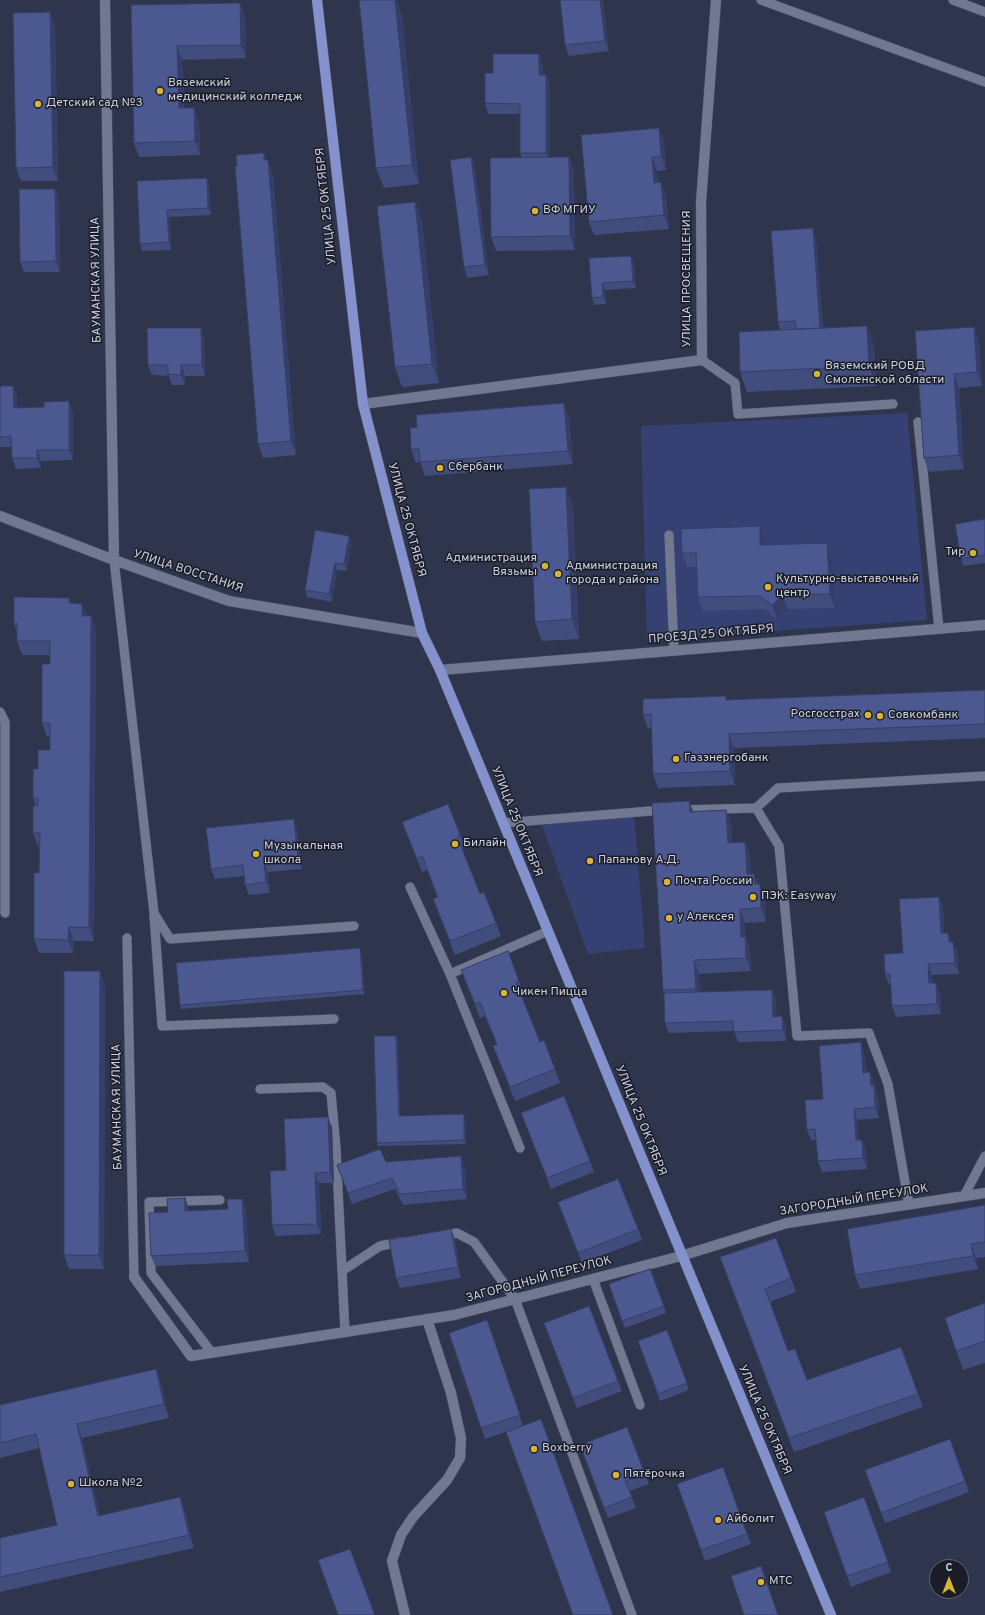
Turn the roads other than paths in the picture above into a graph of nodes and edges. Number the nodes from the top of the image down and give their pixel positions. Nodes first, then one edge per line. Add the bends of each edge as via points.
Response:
1 (105, 0) edge
2 (317, 0) edge
3 (716, 0) edge
4 (761, 0) edge
5 (953, 0) edge
6 (985, 12) edge
7 (985, 82) edge
8 (702, 360) junction
9 (363, 404) junction
10 (893, 404) dead end
11 (918, 422) dead end
12 (0, 516) edge
13 (668, 535) dead end
14 (114, 560) junction
15 (985, 625) edge
16 (939, 629) junction
17 (422, 633) junction
18 (674, 651) junction
19 (440, 670) junction
20 (0, 712) edge
21 (985, 776) edge
22 (756, 808) junction
23 (503, 823) junction
24 (410, 887) dead end
25 (5, 913) dead end
26 (154, 913) junction
27 (354, 926) dead end
28 (548, 931) junction
29 (127, 938) dead end
30 (450, 974) junction
31 (334, 1019) dead end
32 (260, 1089) dead end
33 (520, 1148) dead end
34 (985, 1156) edge
35 (985, 1193) edge
36 (964, 1196) junction
37 (220, 1200) dead end
38 (909, 1204) junction
39 (433, 1237) edge
40 (410, 1240) edge
41 (681, 1256) junction
42 (342, 1271) junction
43 (134, 1277) joint
44 (593, 1279) junction
45 (515, 1299) junction
46 (427, 1319) junction
47 (345, 1332) junction
48 (212, 1353) junction
49 (640, 1405) dead end
50 (404, 1615) edge
51 (632, 1615) edge
52 (831, 1615) edge

1 - 14 street, БАУМАНСКАЯ УЛИЦА
2 - 9 main road, УЛИЦА 25 ОКТЯБРЯ
3 - 8 street, УЛИЦА ПРОСВЕЩЕНИЯ via 701,202
4 - 7 lane
5 - 6 lane
8 - 9 street, УЛИЦА ПРОСВЕЩЕНИЯ
8 - 10 lane via 735,383 738,414
9 - 17 main road, УЛИЦА 25 ОКТЯБРЯ
11 - 16 lane
12 - 14 street, УЛИЦА ВОССТАНИЯ
13 - 18 lane
14 - 17 street, УЛИЦА ВОССТАНИЯ via 228,601
14 - 26 lane
15 - 16 street, ПРОЕЗД 25 ОКТЯБРЯ
16 - 18 street, ПРОЕЗД 25 ОКТЯБРЯ
17 - 19 main road, УЛИЦА 25 ОКТЯБРЯ
18 - 19 street, ПРОЕЗД 25 ОКТЯБРЯ
19 - 23 main road, УЛИЦА 25 ОКТЯБРЯ
20 - 25 lane via 5,722
21 - 22 lane via 778,788
22 - 23 lane via 647,810
22 - 38 lane via 779,846 797,1036 869,1033 888,1084
23 - 28 main road, УЛИЦА 25 ОКТЯБРЯ
24 - 30 lane
26 - 27 lane via 170,938
26 - 31 lane via 162,1026
28 - 30 lane
28 - 41 main road, УЛИЦА 25 ОКТЯБРЯ
29 - 43 lane, БАУМАНСКАЯ УЛИЦА
30 - 33 lane
32 - 42 lane via 323,1087 332,1093
34 - 36 lane
35 - 36 street, ЗАГОРОДНЫЙ ПЕРЕУЛОК
36 - 38 street, ЗАГОРОДНЫЙ ПЕРЕУЛОК
37 - 48 lane via 149,1202 151,1274
38 - 41 street, ЗАГОРОДНЫЙ ПЕРЕУЛОК via 787,1223
39 - 45 lane via 457,1233 474,1242
40 - 42 lane via 380,1246
41 - 44 street, ЗАГОРОДНЫЙ ПЕРЕУЛОК
41 - 52 main road, УЛИЦА 25 ОКТЯБРЯ
42 - 47 lane
43 - 48 street, ЗАГОРОДНЫЙ ПЕРЕУЛОК via 191,1356
44 - 45 street, ЗАГОРОДНЫЙ ПЕРЕУЛОК
44 - 49 lane
45 - 46 street, ЗАГОРОДНЫЙ ПЕРЕУЛОК via 454,1315
45 - 51 lane
46 - 47 street, ЗАГОРОДНЫЙ ПЕРЕУЛОК
46 - 50 street via 460,1430 460,1458 448,1480 413,1517 401,1535 392,1561
47 - 48 street, ЗАГОРОДНЫЙ ПЕРЕУЛОК

